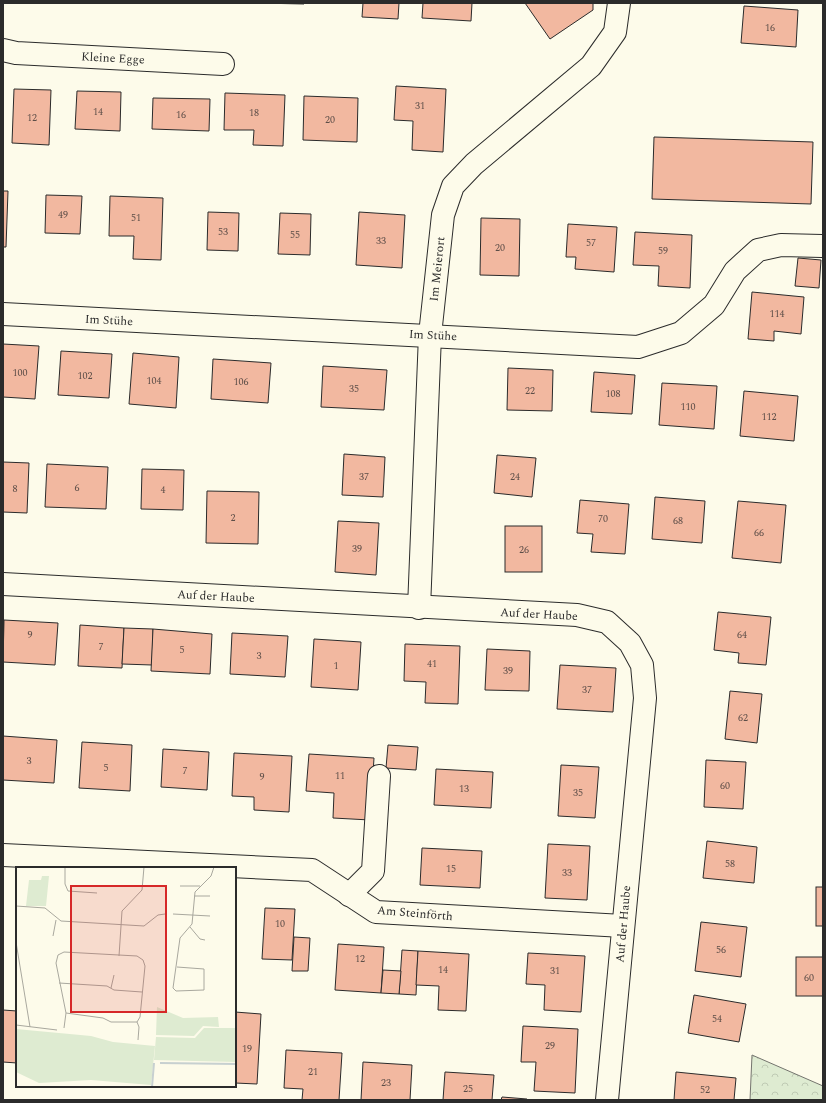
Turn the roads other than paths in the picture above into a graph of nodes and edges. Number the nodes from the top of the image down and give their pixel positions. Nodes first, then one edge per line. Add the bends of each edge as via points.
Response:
1 (619, 3) edge
2 (3, 50) edge
3 (223, 64) dead end
4 (822, 246) edge
5 (3, 314) edge
6 (430, 335) junction
7 (3, 584) edge
8 (419, 608) junction
9 (379, 776) dead end
10 (3, 854) edge
11 (349, 895) junction
12 (623, 926) junction
13 (607, 1100) edge

1 - 6 street, Im Meierort via 615,32 591,66 474,164 453,186 443,215
2 - 3 street, Kleine Egge via 16,54
4 - 6 street, Im Stühe via 781,245 758,250 735,271 714,305 681,333 638,347
5 - 6 street, Im Stühe
6 - 8 street, Im Meierort
7 - 8 street, Auf der Haube
8 - 12 street, Auf der Haube via 577,615 607,622 630,644 642,665 645,698
9 - 11 street via 373,871
10 - 11 street, Am Steinförth via 312,870
11 - 12 street, Am Steinförth via 376,912
12 - 13 street, Auf der Haube

